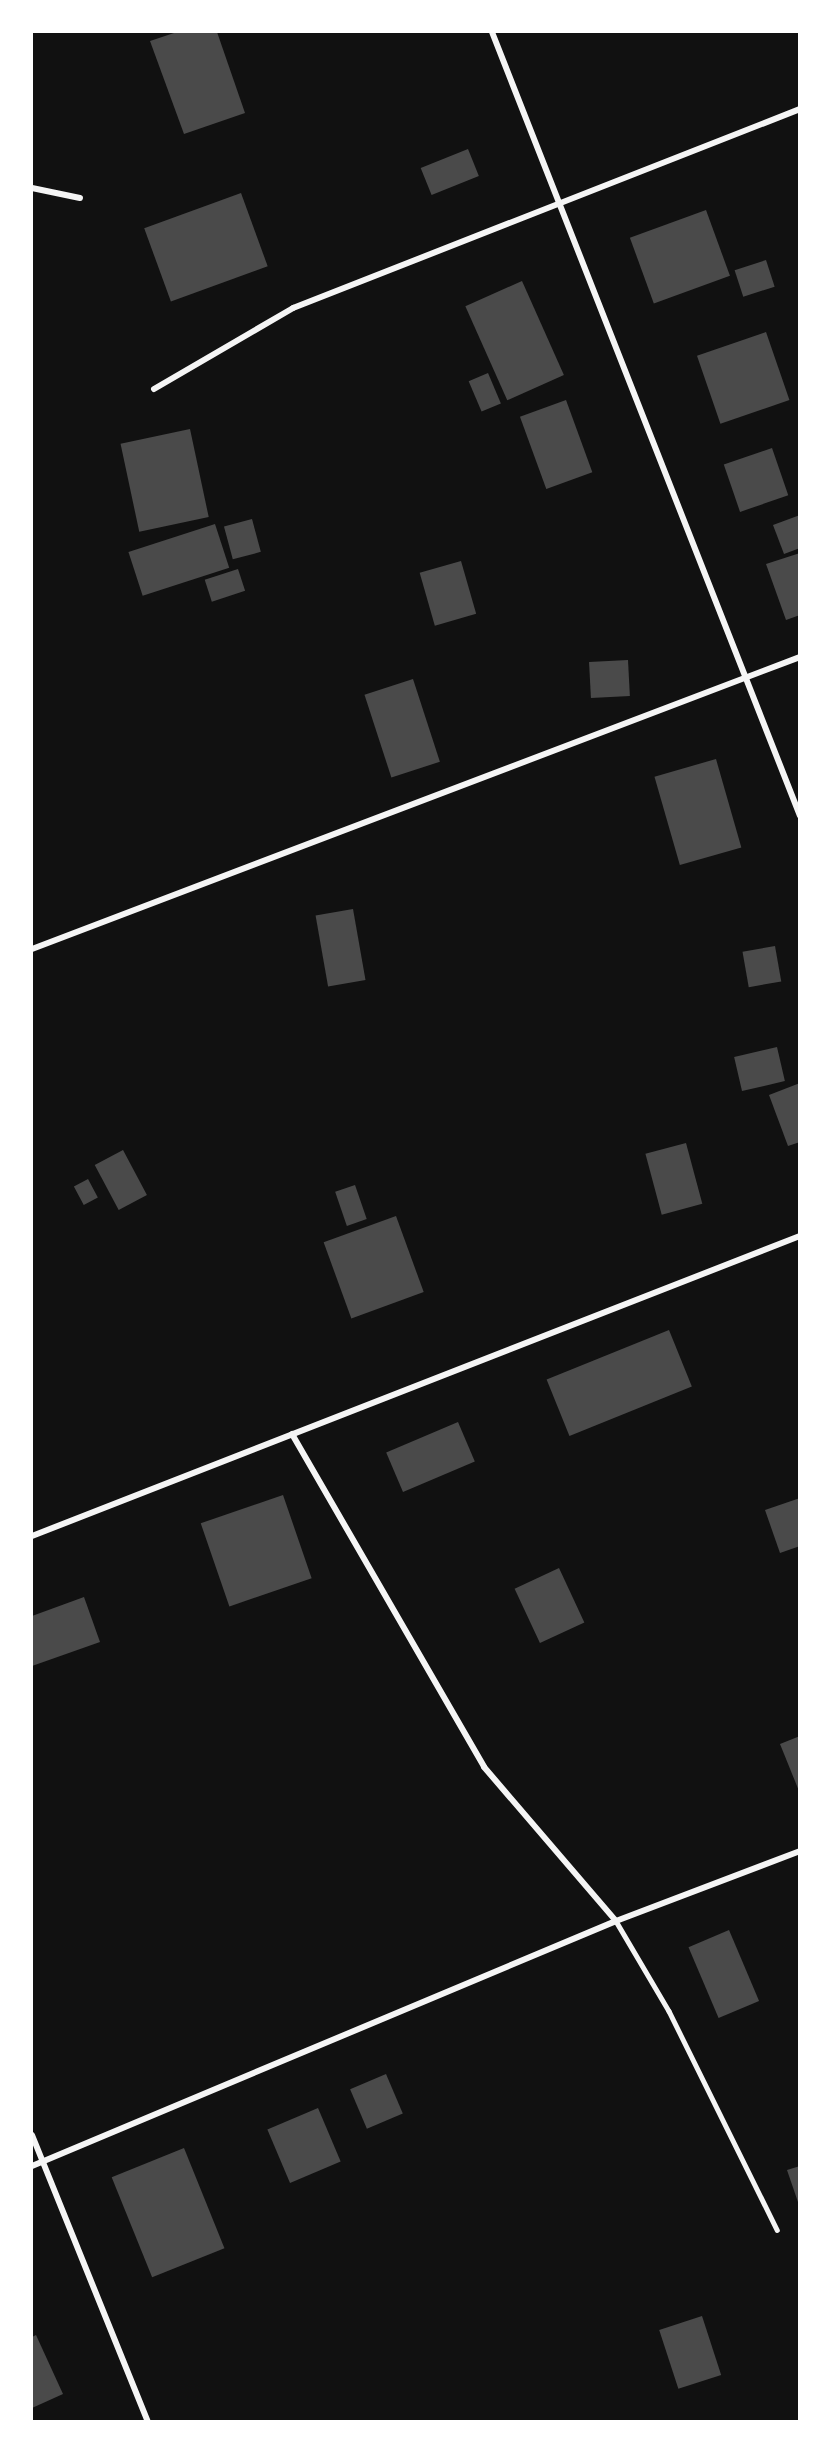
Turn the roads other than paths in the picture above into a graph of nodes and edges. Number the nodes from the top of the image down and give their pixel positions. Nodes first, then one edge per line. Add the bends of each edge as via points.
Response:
1 (492, 32) edge
2 (800, 110) edge
3 (32, 188) edge
4 (80, 198) dead end
5 (560, 202) junction
6 (154, 389) dead end
7 (800, 657) edge
8 (747, 678) junction
9 (800, 816) edge
10 (32, 948) edge
11 (800, 1236) edge
12 (292, 1434) junction
13 (32, 1536) edge
14 (800, 1851) edge
15 (616, 1921) junction
16 (32, 2135) edge
17 (42, 2162) junction
18 (32, 2166) edge
19 (777, 2230) dead end
20 (148, 2421) edge

1 - 5 street
2 - 5 street
3 - 4 street
5 - 6 street via 293,308
5 - 8 street
7 - 8 street
8 - 9 street
8 - 10 street
11 - 12 street
12 - 13 street
12 - 15 street via 484,1767
14 - 15 street
15 - 17 street
15 - 19 lane via 669,2011
16 - 17 street
17 - 18 street
17 - 20 street

